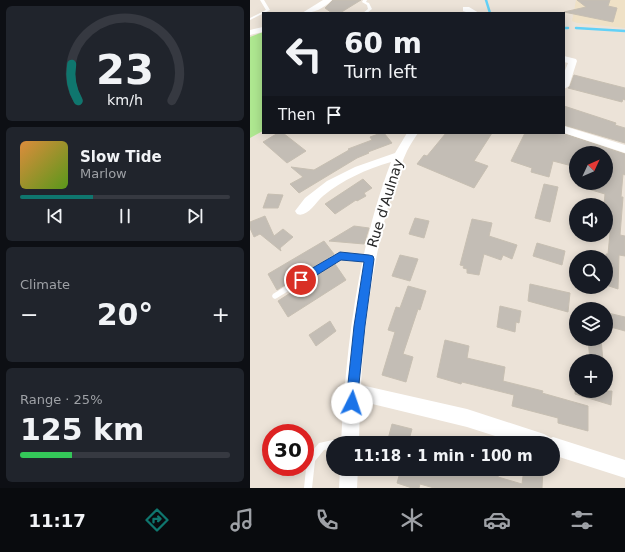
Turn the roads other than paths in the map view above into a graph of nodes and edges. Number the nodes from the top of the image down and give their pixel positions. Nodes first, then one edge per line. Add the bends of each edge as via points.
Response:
1 (262, 0) edge
2 (328, 0) edge
3 (365, 0) edge
4 (317, 8) junction
5 (466, 9) dead end
6 (264, 12) edge
7 (308, 12) edge
8 (324, 12) edge
9 (367, 12) edge
10 (473, 12) edge
11 (262, 13) edge
12 (250, 18) edge
13 (262, 29) edge
14 (250, 33) edge
15 (569, 60) edge
16 (565, 81) edge
17 (565, 129) edge
18 (412, 134) edge
19 (625, 149) edge
20 (398, 156) junction
21 (301, 211) dead end
22 (369, 259) junction
23 (275, 296) dead end
24 (352, 391) junction
25 (344, 436) edge
26 (522, 436) edge
27 (326, 445) edge
28 (560, 448) edge
29 (625, 469) edge
30 (349, 476) edge
31 (308, 488) edge
32 (348, 488) edge

1 - 6 lane via 268,10
2 - 4 street
3 - 9 lane via 370,9
4 - 7 street
4 - 8 street
5 - 10 street
11 - 12 lane
13 - 14 street
15 - 16 street
17 - 19 street
18 - 20 street, Rue d'Aulnay
20 - 21 street via 380,160 355,171 315,196
20 - 22 street, Rue d'Aulnay via 378,218
22 - 23 lane via 340,256
22 - 24 street, Rue d'Aulnay
24 - 25 street, Rue d'Aulnay
24 - 26 street via 467,418
27 - 31 lane via 322,446 311,459
28 - 29 street
30 - 32 street

